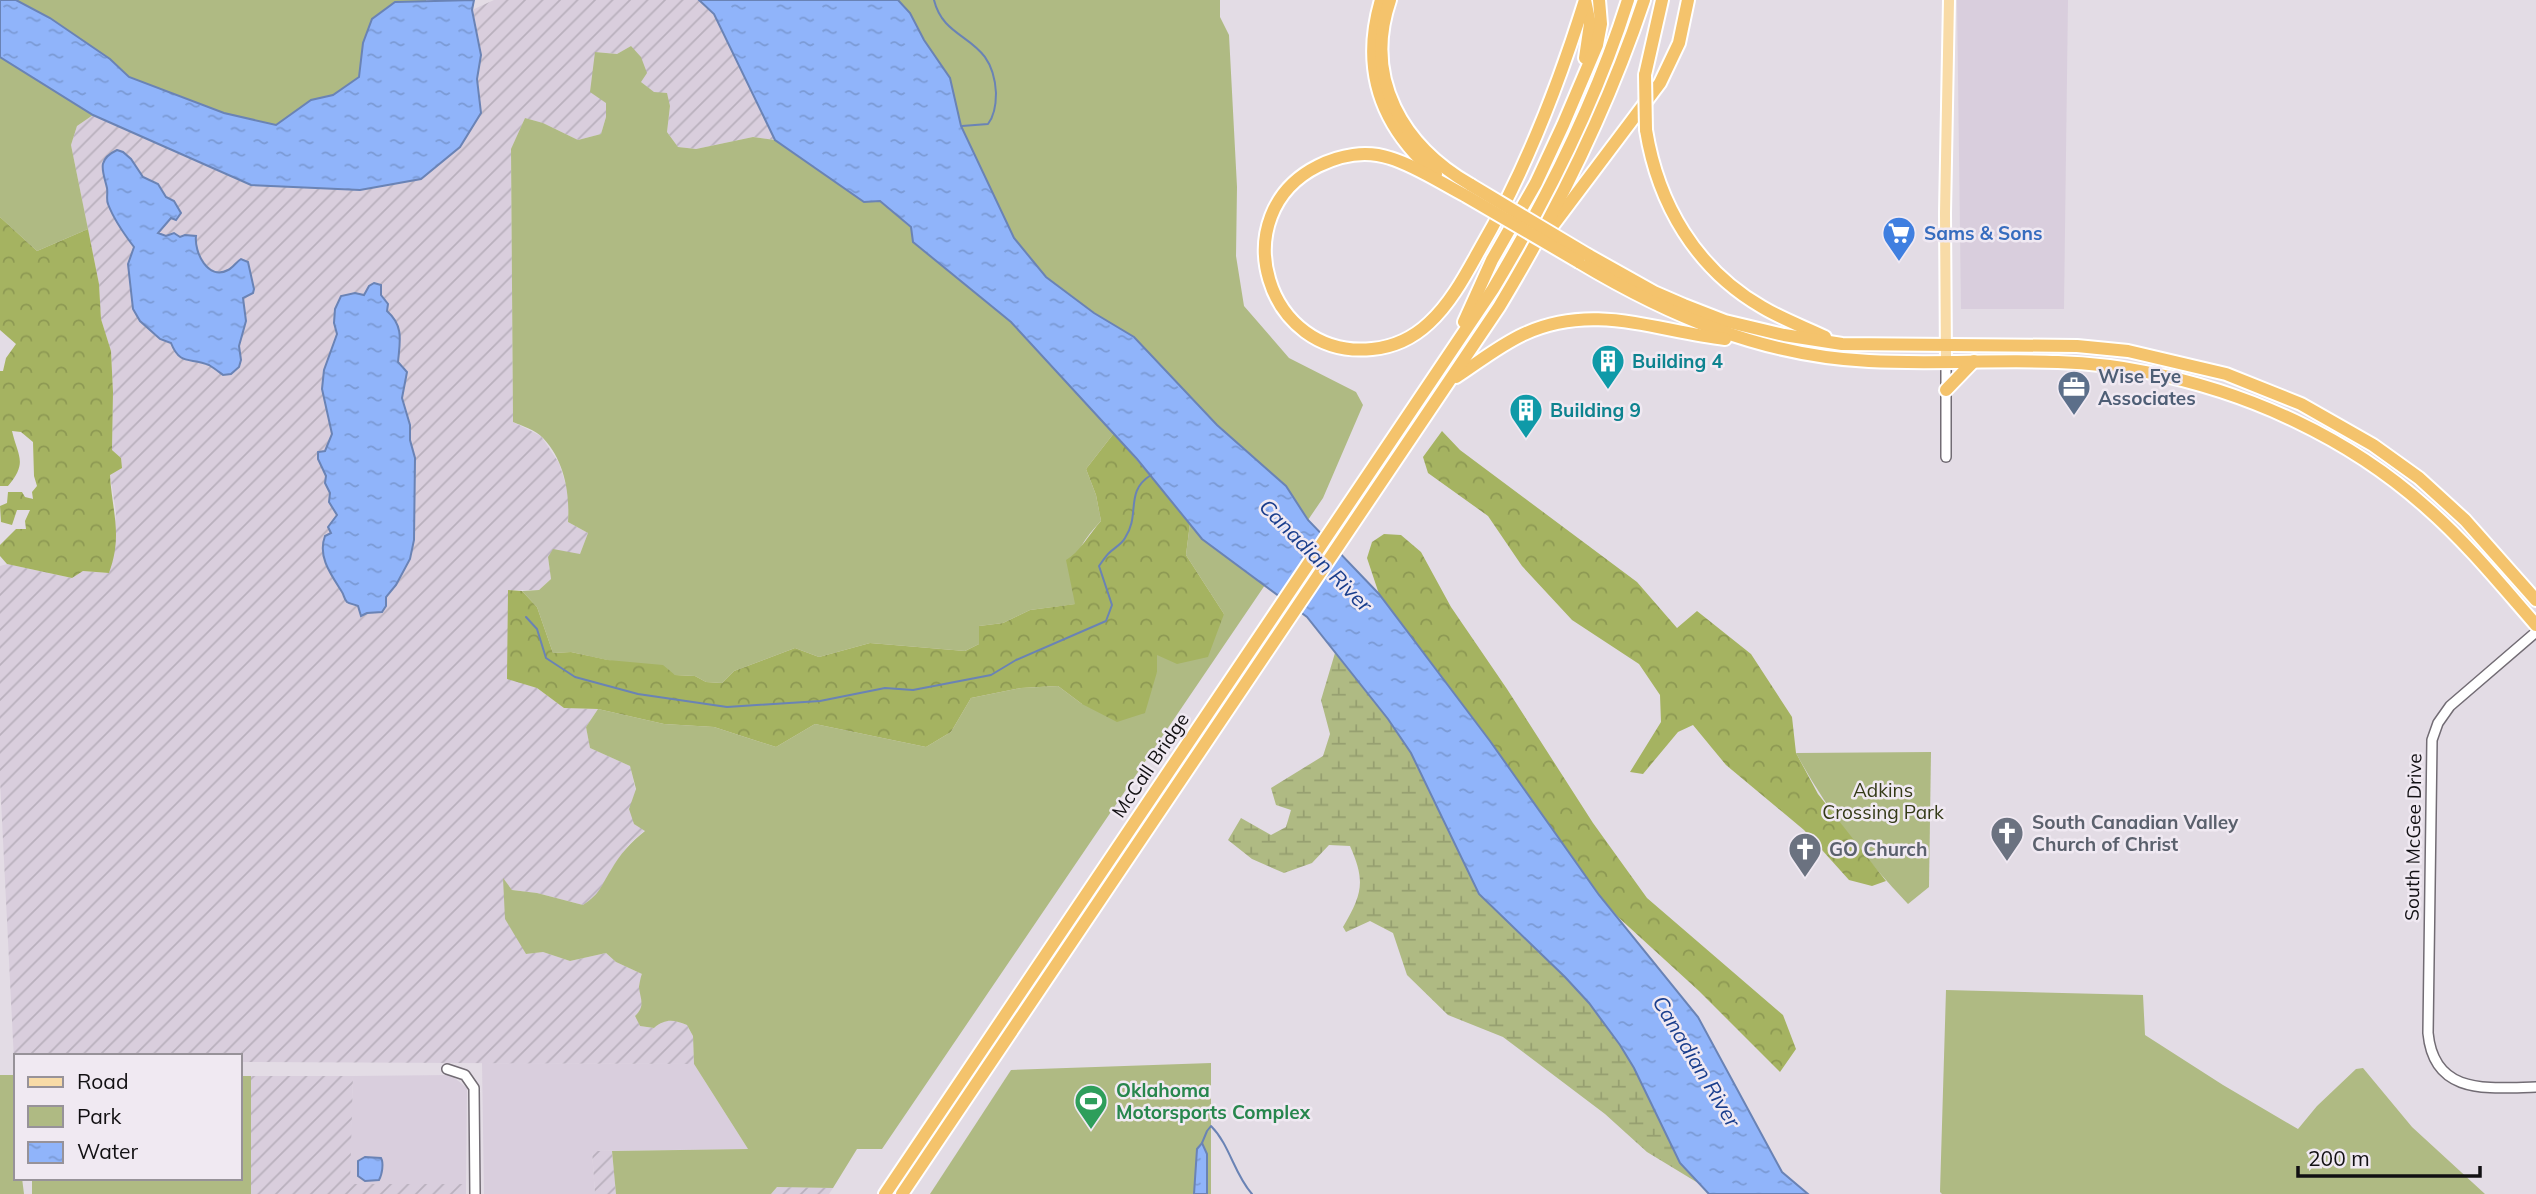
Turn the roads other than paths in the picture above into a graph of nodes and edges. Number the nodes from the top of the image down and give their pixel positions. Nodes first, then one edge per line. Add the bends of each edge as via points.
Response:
1 (1381, 0) edge
2 (1390, 0) edge
3 (1585, 0) edge
4 (1600, 0) edge
5 (1628, 0) edge
6 (1644, 0) edge
7 (1662, 0) edge
8 (1688, 0) edge
9 (1949, 0) edge
10 (1595, 24) junction
11 (1468, 191) junction
12 (1529, 258) junction
13 (1583, 258) junction
14 (1752, 342) junction
15 (1842, 344) junction
16 (1947, 344) junction
17 (1447, 358) junction
18 (1974, 361) junction
19 (1946, 362) junction
20 (1449, 380) junction
21 (1946, 390) junction
22 (1946, 457) dead end
23 (2536, 600) edge
24 (2536, 625) edge
25 (2536, 632) edge
26 (447, 1069) dead end
27 (2536, 1087) edge
28 (475, 1194) edge
29 (885, 1194) edge
30 (902, 1194) edge

1 - 11 highway via 1373,59 1384,108 1416,157
2 - 11 highway via 1382,54 1392,101 1418,146
3 - 10 highway
3 - 11 highway via 1554,93 1516,183 1469,268 1430,322 1390,346 1344,348 1303,330 1278,302 1267,273 1265,238 1280,199 1307,171 1348,155 1376,155
4 - 10 highway
5 - 17 highway via 1602,74 1560,169 1499,278
6 - 12 highway via 1602,112
7 - 15 highway, bridge via 1644,97 1646,130 1665,200 1700,255 1733,287 1762,308
8 - 12 highway via 1679,43 1660,83
9 - 16 main road
10 - 17 highway via 1563,125
11 - 13 highway, bridge
12 - 20 highway, McCall Bridge
13 - 14 highway via 1668,311
13 - 15 highway via 1725,321
14 - 19 highway via 1837,359
14 - 20 highway via 1613,319 1568,321 1509,342
15 - 16 highway
16 - 19 main road
16 - 23 highway via 2077,345 2128,351 2227,374 2301,404 2419,478 2465,520
17 - 29 highway, McCall Bridge
18 - 19 highway
18 - 21 highway
18 - 24 highway via 2146,372 2240,398 2298,422 2360,456 2425,506
19 - 21 street
20 - 30 highway, McCall Bridge
21 - 22 street
25 - 27 street, South McGee Drive via 2450,706 2432,740 2428,1033 2435,1061 2452,1079 2473,1086
26 - 28 street via 465,1075 474,1088

